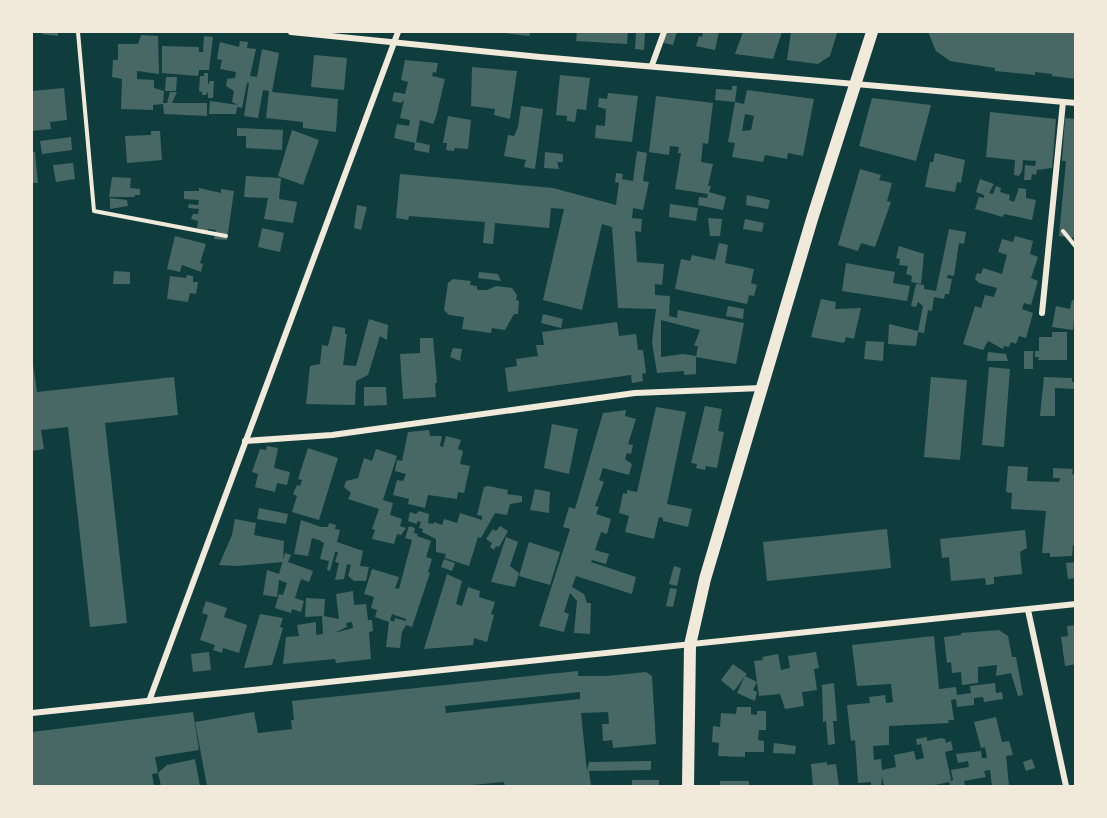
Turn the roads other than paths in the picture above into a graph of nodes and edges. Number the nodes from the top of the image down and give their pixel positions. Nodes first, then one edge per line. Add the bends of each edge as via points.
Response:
1 (78, 32) edge
2 (291, 32) edge
3 (398, 32) edge
4 (664, 32) edge
5 (872, 32) edge
6 (395, 40) junction
7 (652, 65) junction
8 (855, 83) junction
9 (1063, 102) junction
10 (1076, 103) edge
11 (226, 236) dead end
12 (1042, 313) dead end
13 (763, 388) junction
14 (244, 441) junction
15 (1076, 604) edge
16 (1028, 610) junction
17 (690, 645) junction
18 (149, 701) junction
19 (32, 713) edge
20 (688, 786) edge
21 (1066, 786) edge

1 - 11 lane via 94,211
2 - 6 street
3 - 6 street
4 - 7 street
5 - 8 main road
6 - 7 street
6 - 14 street
7 - 8 street
8 - 9 street
8 - 13 main road
9 - 10 street
9 - 12 street
13 - 14 street via 635,393 350,433
13 - 17 main road via 705,579
14 - 18 street
15 - 16 street
16 - 17 street
16 - 21 street
17 - 18 street
17 - 20 main road
18 - 19 street

